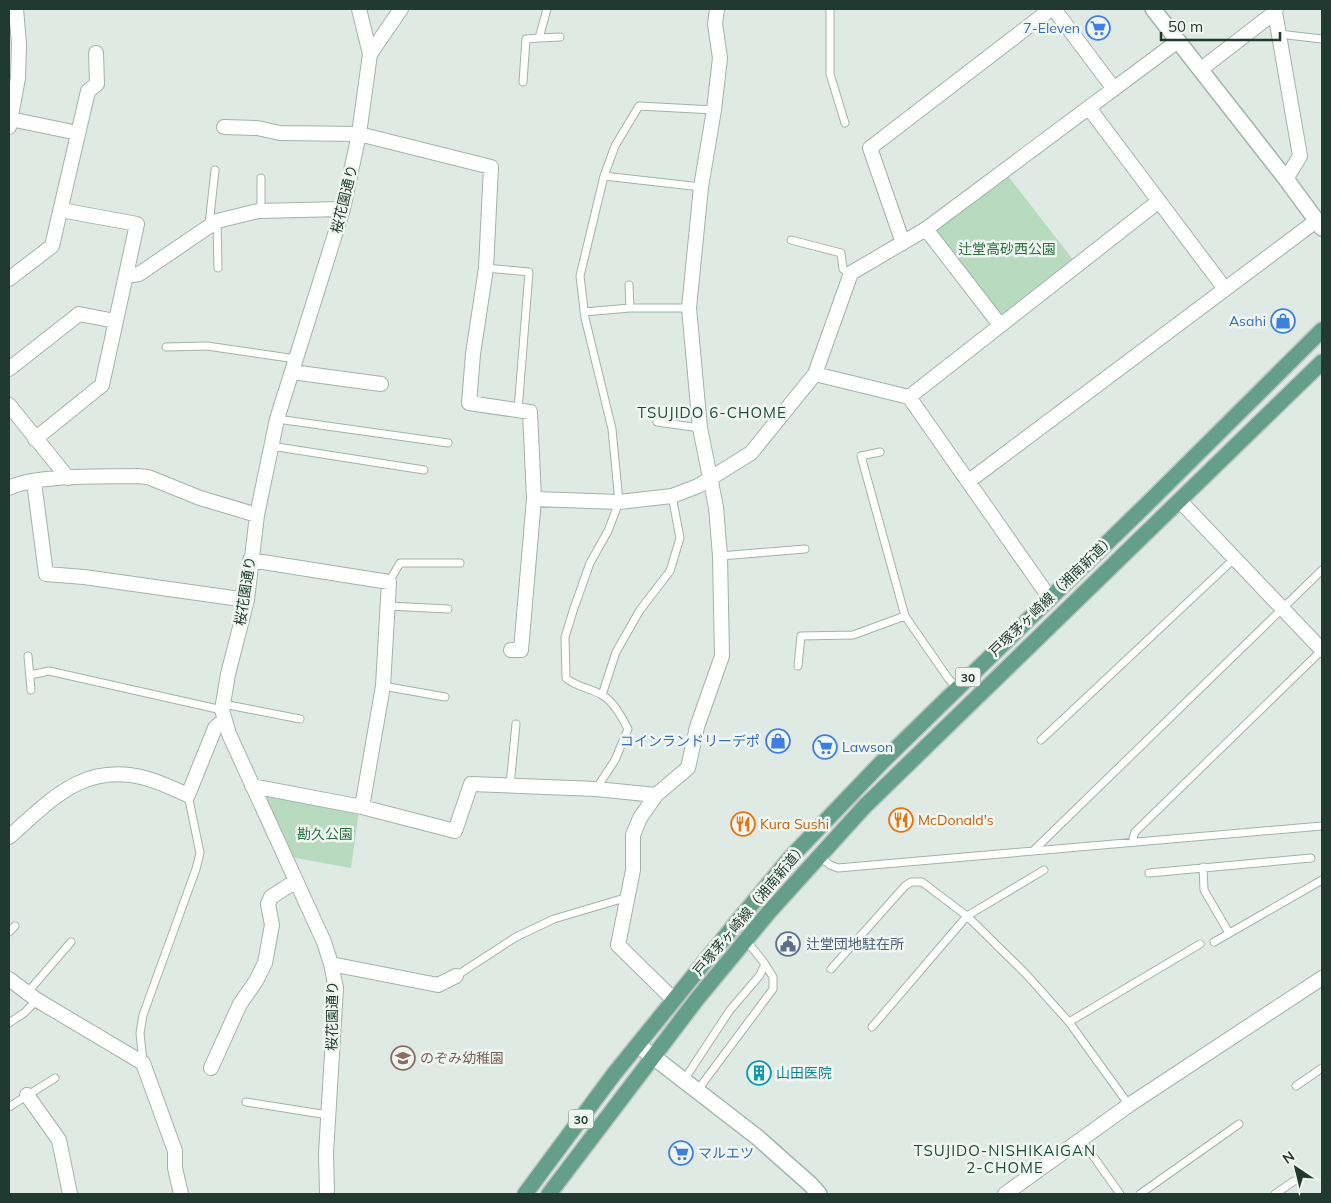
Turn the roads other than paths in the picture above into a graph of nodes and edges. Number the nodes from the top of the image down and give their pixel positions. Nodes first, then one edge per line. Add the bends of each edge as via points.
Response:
1 (359, 9) edge
2 (400, 9) edge
3 (547, 9) edge
4 (717, 9) edge
5 (830, 9) edge
6 (1053, 9) edge
7 (1153, 9) edge
8 (14, 10) edge
9 (1275, 11) edge
10 (1279, 34) junction
11 (560, 37) dead end
12 (539, 38) junction
13 (1322, 39) edge
14 (1178, 41) junction
15 (96, 53) dead end
16 (370, 54) junction
17 (1200, 70) junction
18 (523, 82) dead end
19 (1114, 89) junction
20 (11, 103) edge
21 (1089, 108) junction
22 (714, 110) junction
23 (10, 123) edge
24 (845, 123) dead end
25 (224, 127) dead end
26 (78, 133) junction
27 (359, 134) junction
28 (215, 170) dead end
29 (604, 176) junction
30 (262, 178) dead end
31 (1286, 179) junction
32 (701, 187) junction
33 (1159, 201) junction
34 (343, 209) junction
35 (61, 210) junction
36 (261, 211) junction
37 (213, 223) junction
38 (1319, 225) edge
39 (926, 229) junction
40 (791, 240) dead end
41 (903, 243) junction
42 (218, 268) dead end
43 (486, 268) junction
44 (851, 273) junction
45 (126, 276) junction
46 (9, 279) edge
47 (629, 285) dead end
48 (1225, 289) junction
49 (630, 308) junction
50 (689, 308) junction
51 (584, 312) junction
52 (115, 321) junction
53 (1000, 325) junction
54 (1322, 330) edge
55 (166, 347) dead end
56 (1322, 362) edge
57 (294, 365) junction
58 (9, 369) edge
59 (815, 374) junction
60 (381, 384) dead end
61 (909, 397) junction
62 (9, 405) edge
63 (518, 410) junction
64 (277, 419) junction
65 (656, 422) dead end
66 (700, 428) junction
67 (36, 439) junction
68 (448, 443) dead end
69 (271, 446) junction
70 (880, 452) dead end
71 (424, 470) dead end
72 (68, 478) junction
73 (711, 478) junction
74 (34, 482) junction
75 (970, 482) junction
76 (9, 488) edge
77 (672, 496) junction
78 (534, 499) junction
79 (1180, 501) junction
80 (619, 502) junction
81 (257, 515) junction
82 (805, 549) dead end
83 (720, 556) junction
84 (1235, 558) junction
85 (250, 560) junction
86 (460, 563) dead end
87 (1322, 570) edge
88 (389, 582) junction
89 (1049, 597) junction
90 (247, 600) junction
91 (388, 606) junction
92 (1283, 608) junction
93 (448, 609) dead end
94 (905, 616) junction
95 (511, 650) dead end
96 (1322, 650) edge
97 (28, 656) dead end
98 (798, 666) dead end
99 (30, 675) junction
100 (383, 686) junction
101 (956, 688) junction
102 (31, 690) dead end
103 (602, 695) junction
104 (446, 698) dead end
105 (223, 711) junction
106 (300, 719) dead end
107 (516, 724) dead end
108 (1041, 740) dead end
109 (510, 785) junction
110 (252, 786) junction
111 (596, 789) junction
112 (188, 795) junction
113 (656, 795) junction
114 (362, 807) junction
115 (1322, 826) edge
116 (9, 837) edge
117 (1133, 838) dead end
118 (1032, 851) junction
119 (819, 856) junction
120 (1311, 858) dead end
121 (1203, 867) junction
122 (1044, 870) dead end
123 (1149, 873) dead end
124 (1322, 880) edge
125 (296, 882) junction
126 (629, 897) junction
127 (967, 916) junction
128 (1229, 933) junction
129 (746, 940) junction
130 (71, 942) dead end
131 (1214, 942) dead end
132 (1200, 944) dead end
133 (331, 964) junction
134 (765, 964) junction
135 (831, 969) dead end
136 (456, 976) joint
137 (1322, 978) edge
138 (9, 979) edge
139 (32, 997) junction
140 (674, 1000) junction
141 (1069, 1022) junction
142 (9, 1023) edge
143 (872, 1027) dead end
144 (638, 1045) junction
145 (653, 1057) junction
146 (143, 1063) junction
147 (211, 1068) dead end
148 (1322, 1068) edge
149 (55, 1078) dead end
150 (683, 1081) junction
151 (1296, 1086) dead end
152 (697, 1091) junction
153 (27, 1095) junction
154 (246, 1102) dead end
155 (1129, 1105) junction
156 (9, 1107) edge
157 (328, 1115) junction
158 (1239, 1124) dead end
159 (1081, 1139) junction
160 (1294, 1181) dead end
161 (70, 1194) edge
162 (181, 1194) edge
163 (327, 1194) edge
164 (524, 1194) edge
165 (549, 1194) edge
166 (819, 1194) edge
167 (1005, 1194) edge
168 (1120, 1194) edge
169 (1140, 1194) edge
170 (1275, 1194) edge

1 - 16 street, 桜花園通り
2 - 16 street
3 - 12 lane
4 - 22 street via 715,24 720,58
5 - 24 lane via 830,74
6 - 19 street
6 - 41 street via 870,148
7 - 14 street
8 - 20 street via 19,44 18,78
9 - 10 street
9 - 17 street
10 - 13 lane
10 - 31 street via 1300,156
11 - 12 lane
12 - 18 lane via 526,39
14 - 17 street
14 - 19 street
15 - 26 street via 97,84 88,91
16 - 27 street, 桜花園通り
17 - 31 street
19 - 21 street
20 - 23 street
21 - 33 street
21 - 39 street
22 - 29 lane via 639,106 615,146
22 - 32 street
23 - 26 street
25 - 27 street via 257,128 280,134
26 - 35 street
27 - 34 street, 桜花園通り
27 - 43 street via 491,167
28 - 37 lane
29 - 32 lane
29 - 51 lane via 580,276
30 - 36 lane
31 - 38 street
32 - 50 street
33 - 48 street
33 - 53 street
34 - 36 street
34 - 57 street, 桜花園通り
35 - 45 street via 136,224
35 - 46 street via 52,246
36 - 37 street
37 - 42 lane
37 - 45 street via 139,274
38 - 48 street
39 - 41 street
39 - 53 street
40 - 44 lane via 840,253 843,269
41 - 44 street
43 - 63 lane via 529,272
43 - 63 street via 469,403
44 - 59 street
45 - 52 street
47 - 49 lane
48 - 75 street
49 - 50 lane
49 - 51 lane
50 - 66 street
51 - 80 lane via 612,429
52 - 58 street via 79,314
52 - 67 street via 102,385
53 - 61 street
54 - 89 main road, 戸塚茅ヶ崎線（湘南新道） / 30
55 - 57 lane via 207,346
56 - 79 main road, 戸塚茅ヶ崎線（湘南新道） / 30
57 - 60 street
57 - 64 street, 桜花園通り
59 - 61 street
59 - 73 street via 751,453
61 - 75 street
62 - 67 street
63 - 78 street via 530,412
64 - 68 lane
64 - 69 street, 桜花園通り
65 - 66 lane
66 - 73 street
67 - 72 street
69 - 71 lane
69 - 81 street, 桜花園通り
70 - 94 lane via 862,456
72 - 74 street
72 - 81 street via 148,478
73 - 77 street
73 - 83 street
74 - 76 street
74 - 90 street via 46,574
75 - 89 street
77 - 80 street
77 - 103 lane via 680,538 670,570 640,610 616,652
78 - 80 street
78 - 95 street via 521,650
79 - 84 street
79 - 119 main road, 戸塚茅ヶ崎線（湘南新道） / 30 via 964,708
80 - 103 lane via 608,531 590,563 565,637 566,678
81 - 85 street, 桜花園通り
82 - 83 lane
83 - 113 street via 722,656 697,727 688,768
84 - 92 street
84 - 108 lane
85 - 88 street
85 - 90 street, 桜花園通り
86 - 88 lane via 400,563
87 - 92 lane
88 - 91 street
89 - 101 main road, 戸塚茅ヶ崎線（湘南新道） / 30
90 - 105 street, 桜花園通り via 228,674
91 - 93 lane
91 - 100 street
92 - 96 street
92 - 118 lane
94 - 98 lane via 853,634 800,636
94 - 101 lane
96 - 117 lane via 1135,832
97 - 99 lane
99 - 102 lane
99 - 105 lane via 49,671
100 - 104 lane
100 - 114 street
101 - 140 main road, 戸塚茅ヶ崎線（湘南新道） / 30 via 790,858
103 - 111 lane via 617,708 628,729 615,760
105 - 106 lane
105 - 110 street, 桜花園通り via 229,734
105 - 112 street
107 - 109 lane
109 - 111 street
109 - 114 street via 471,784 455,831
110 - 114 street
110 - 125 street, 桜花園通り
111 - 113 street
112 - 116 street via 146,778 114,773 87,779 69,787
112 - 146 lane via 200,854 143,1015 140,1033
113 - 126 street via 633,835
115 - 118 lane
118 - 119 lane via 838,868
119 - 129 main road, 戸塚茅ヶ崎線（湘南新道） / 30
120 - 121 lane
121 - 123 lane
121 - 128 lane via 1204,890
122 - 127 lane
124 - 128 lane
125 - 133 street, 桜花園通り
125 - 147 street via 271,897 268,904 272,925 265,964 240,1004
126 - 136 lane via 554,919 516,937
126 - 140 street via 618,945
127 - 135 lane via 928,885 911,882
127 - 141 lane via 1026,973
127 - 143 lane
128 - 131 lane
129 - 134 lane
129 - 145 main road, 戸塚茅ヶ崎線（湘南新道） / 30
130 - 139 lane
132 - 141 lane
133 - 136 street via 438,985
133 - 157 street, 桜花園通り via 336,988
134 - 150 lane
134 - 152 lane via 772,976 773,989
137 - 155 street
138 - 139 street
139 - 142 lane via 24,1013
139 - 146 street
140 - 144 main road, 戸塚茅ヶ崎線（湘南新道） / 30
141 - 155 lane
144 - 145 street
144 - 164 main road, 戸塚茅ヶ崎線（湘南新道） / 30
145 - 150 street
145 - 165 main road, 戸塚茅ヶ崎線（湘南新道） / 30
146 - 162 street via 175,1151
148 - 151 lane
149 - 153 lane
150 - 152 street
152 - 166 street via 757,1137
153 - 156 lane
153 - 161 street via 59,1140
154 - 157 lane
155 - 159 street
157 - 163 street, 桜花園通り
158 - 169 lane
159 - 167 street
159 - 168 lane
160 - 170 lane

